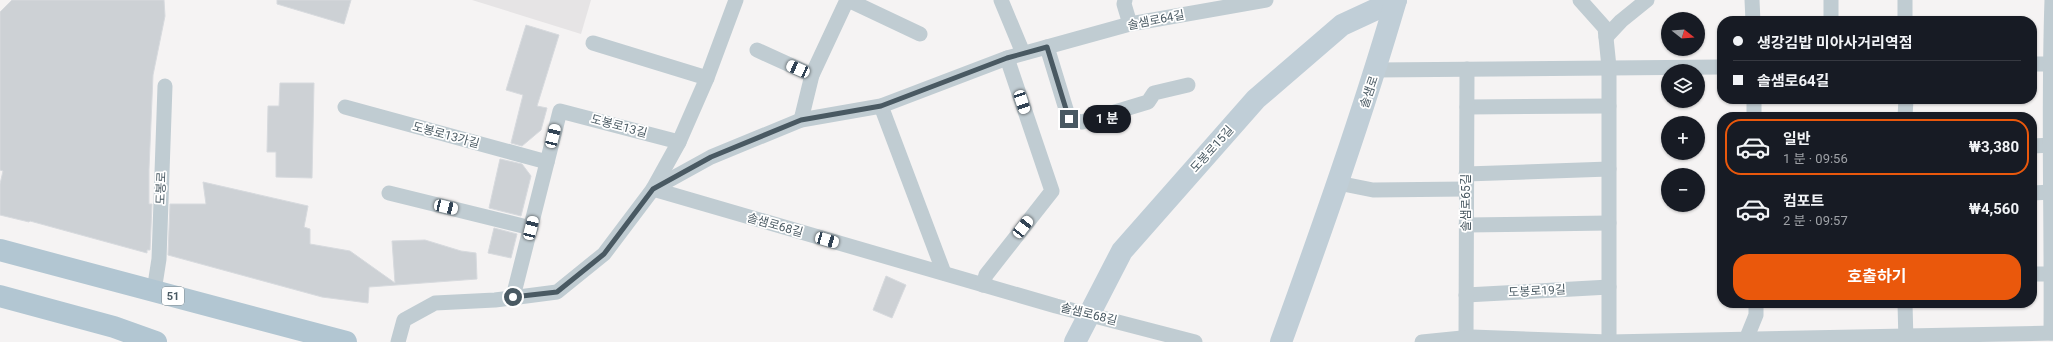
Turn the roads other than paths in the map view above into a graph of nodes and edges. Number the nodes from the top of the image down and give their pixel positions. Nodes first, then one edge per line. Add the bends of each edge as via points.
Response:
1 (736, 0) edge
2 (847, 0) edge
3 (1001, 0) edge
4 (1125, 0) edge
5 (1266, 0) edge
6 (1396, 0) edge
7 (1580, 0) edge
8 (1647, 0) edge
9 (1752, 0) edge
10 (1831, 0) edge
11 (1905, 0) edge
12 (2052, 0) edge
13 (1753, 16) edge
14 (1831, 16) edge
15 (1905, 16) edge
16 (1130, 24) junction
17 (920, 34) dead end
18 (1606, 37) junction
19 (593, 43) dead end
20 (1047, 47) junction
21 (756, 50) dead end
22 (1023, 53) junction
23 (1007, 58) junction
24 (2037, 64) edge
25 (2051, 64) edge
26 (1609, 67) junction
27 (1717, 67) edge
28 (1467, 69) junction
29 (1376, 70) junction
30 (812, 75) junction
31 (707, 78) junction
32 (1188, 85) dead end
33 (165, 86) dead end
34 (881, 106) junction
35 (1609, 106) junction
36 (345, 107) dead end
37 (1467, 107) junction
38 (801, 120) junction
39 (679, 142) junction
40 (2052, 145) edge
41 (2037, 146) edge
42 (547, 162) junction
43 (1609, 170) junction
44 (1466, 174) junction
45 (1338, 183) junction
46 (653, 189) junction
47 (1466, 189) junction
48 (2052, 192) junction
49 (2037, 193) edge
50 (389, 194) dead end
51 (1609, 223) junction
52 (1466, 225) junction
53 (531, 228) junction
54 (0, 250) edge
55 (944, 273) junction
56 (2037, 274) edge
57 (2052, 274) junction
58 (983, 285) junction
59 (1609, 287) junction
60 (154, 290) junction
61 (1466, 295) junction
62 (0, 296) edge
63 (513, 297) junction
64 (1756, 308) edge
65 (1905, 308) edge
66 (1089, 314) junction
67 (2052, 333) edge
68 (1466, 337) junction
69 (1906, 339) edge
70 (1486, 340) edge
71 (1746, 341) edge
72 (156, 342) edge
73 (346, 342) edge
74 (398, 342) edge
75 (1075, 342) edge
76 (1195, 342) edge
77 (1281, 342) edge
78 (1422, 342) edge
79 (1609, 342) edge

1 - 31 street
2 - 17 street
2 - 30 street
3 - 22 street
4 - 16 street
5 - 16 street, 솔샘로64길
6 - 29 main road, 솔샘로
6 - 66 main road, 도봉로15길 via 1342,26 1256,99 1122,251
7 - 18 street via 1605,28
8 - 18 street
9 - 13 street
10 - 14 street
11 - 15 street
12 - 25 street
16 - 20 street, 솔샘로64길
18 - 26 street
19 - 31 street
20 - 22 street, 솔샘로64길
20 - 32 street via 1069,119 1082,122 1148,102 1154,93
21 - 30 street
22 - 23 street, 솔샘로64길
23 - 34 street, 솔샘로64길
23 - 58 street via 1052,191 986,275
24 - 25 street
25 - 40 street
26 - 27 street
26 - 28 street
26 - 35 street
28 - 29 street
28 - 37 street, 솔샘로65길
29 - 45 main road, 솔샘로
30 - 38 street
31 - 39 street
33 - 60 street, 도봉로 via 159,259
34 - 38 street, 솔샘로64길
34 - 55 street
35 - 37 street
35 - 43 street
36 - 42 street, 도봉로13가길
37 - 44 street, 솔샘로65길
38 - 46 street, 솔샘로64길 via 711,157
39 - 42 street, 도봉로13길 via 560,111
39 - 46 street
40 - 41 street
40 - 48 street
42 - 53 street
43 - 44 street
43 - 51 street
44 - 47 street, 솔샘로65길
45 - 47 street via 1373,190
45 - 77 main road, 솔샘로
46 - 55 street, 솔샘로68길
46 - 63 street via 604,254 557,292
47 - 52 street, 솔샘로65길
48 - 49 street
48 - 57 street
50 - 53 street
51 - 52 street
51 - 59 street
52 - 61 street, 솔샘로65길
53 - 63 street
54 - 60 main road, 51
55 - 58 street, 솔샘로68길
56 - 57 street
57 - 67 street
58 - 66 street, 솔샘로68길
59 - 61 street, 도봉로19길
59 - 79 street
60 - 73 main road, 51
61 - 68 street, 솔샘로65길
62 - 72 main road via 114,327
63 - 74 street via 435,303 404,320
64 - 71 street via 1756,315
65 - 69 street
66 - 75 main road, 도봉로15길
66 - 76 street, 솔샘로68길
67 - 69 street
68 - 70 street
68 - 78 street
69 - 71 street
70 - 79 street
71 - 79 street

